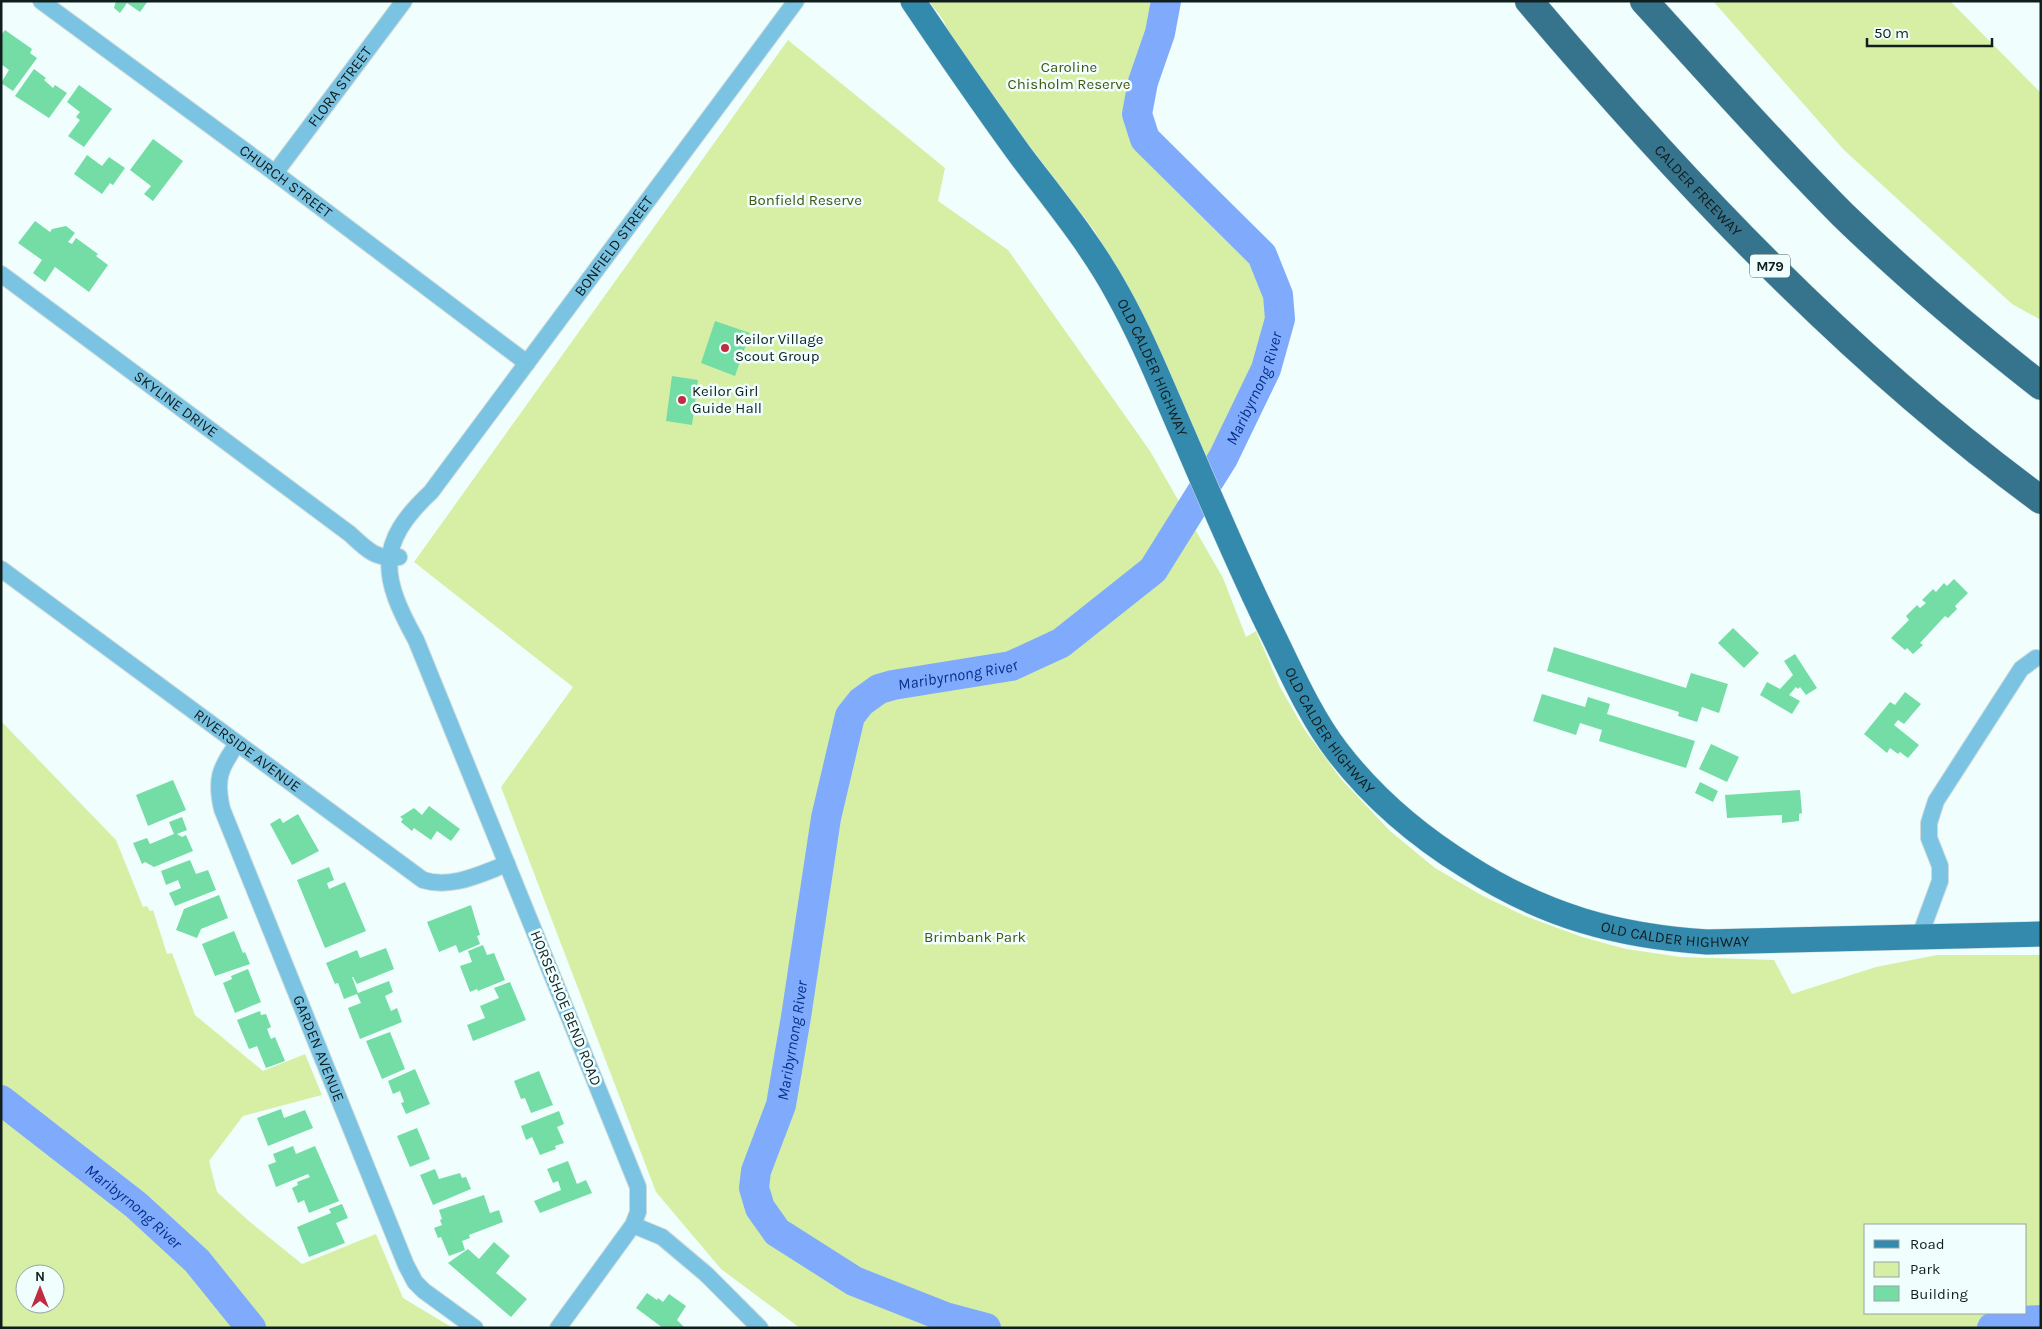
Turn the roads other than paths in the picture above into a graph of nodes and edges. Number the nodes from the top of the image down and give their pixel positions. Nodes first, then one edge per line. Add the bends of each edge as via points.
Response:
1 (41, 1) edge
2 (404, 1) edge
3 (796, 1) edge
4 (894, 1) edge
5 (913, 1) edge
6 (1529, 1) edge
7 (1644, 1) edge
8 (1016, 149) junction
9 (275, 173) junction
10 (1, 274) edge
11 (1834, 328) junction
12 (527, 363) junction
13 (2041, 386) edge
14 (2041, 500) edge
15 (2041, 513) edge
16 (393, 554) junction
17 (1, 569) edge
18 (2036, 658) dead end
19 (237, 744) junction
20 (507, 864) junction
21 (2041, 934) edge
22 (1919, 938) junction
23 (633, 1225) junction
24 (476, 1328) edge
25 (558, 1328) edge
26 (760, 1328) edge

1 - 9 street, CHURCH STREET
2 - 9 street, FLORA STREET
3 - 12 street, BONFIELD STREET
4 - 8 main road, OLD CALDER HIGHWAY
5 - 8 main road, OLD CALDER HIGHWAY
6 - 11 highway, CALDER FREEWAY / M79 via 1665,157
7 - 13 highway via 1844,216 1933,297
8 - 22 main road, OLD CALDER HIGHWAY via 1093,251 1117,292 1164,390 1244,576 1303,697 1335,748 1402,820 1501,887 1562,915 1619,931 1661,939 1707,942
9 - 12 street, CHURCH STREET
10 - 16 street, SKYLINE DRIVE via 350,534
11 - 14 highway, CALDER FREEWAY / M79 via 1928,411
11 - 15 highway
12 - 16 street, BONFIELD STREET via 431,492 403,543
16 - 20 street, HORSESHOE BEND ROAD via 393,588 402,616 416,640
17 - 19 street, RIVERSIDE AVENUE
18 - 22 street via 2020,669 1936,801 1929,823 1929,838 1940,866 1940,881
19 - 20 street, RIVERSIDE AVENUE via 423,880 452,882
19 - 24 street, GARDEN AVENUE via 220,771 222,809 406,1265 424,1291
20 - 23 street, HORSESHOE BEND ROAD via 635,1180 639,1200
21 - 22 main road, OLD CALDER HIGHWAY
23 - 25 street
23 - 26 street via 662,1237 706,1274

